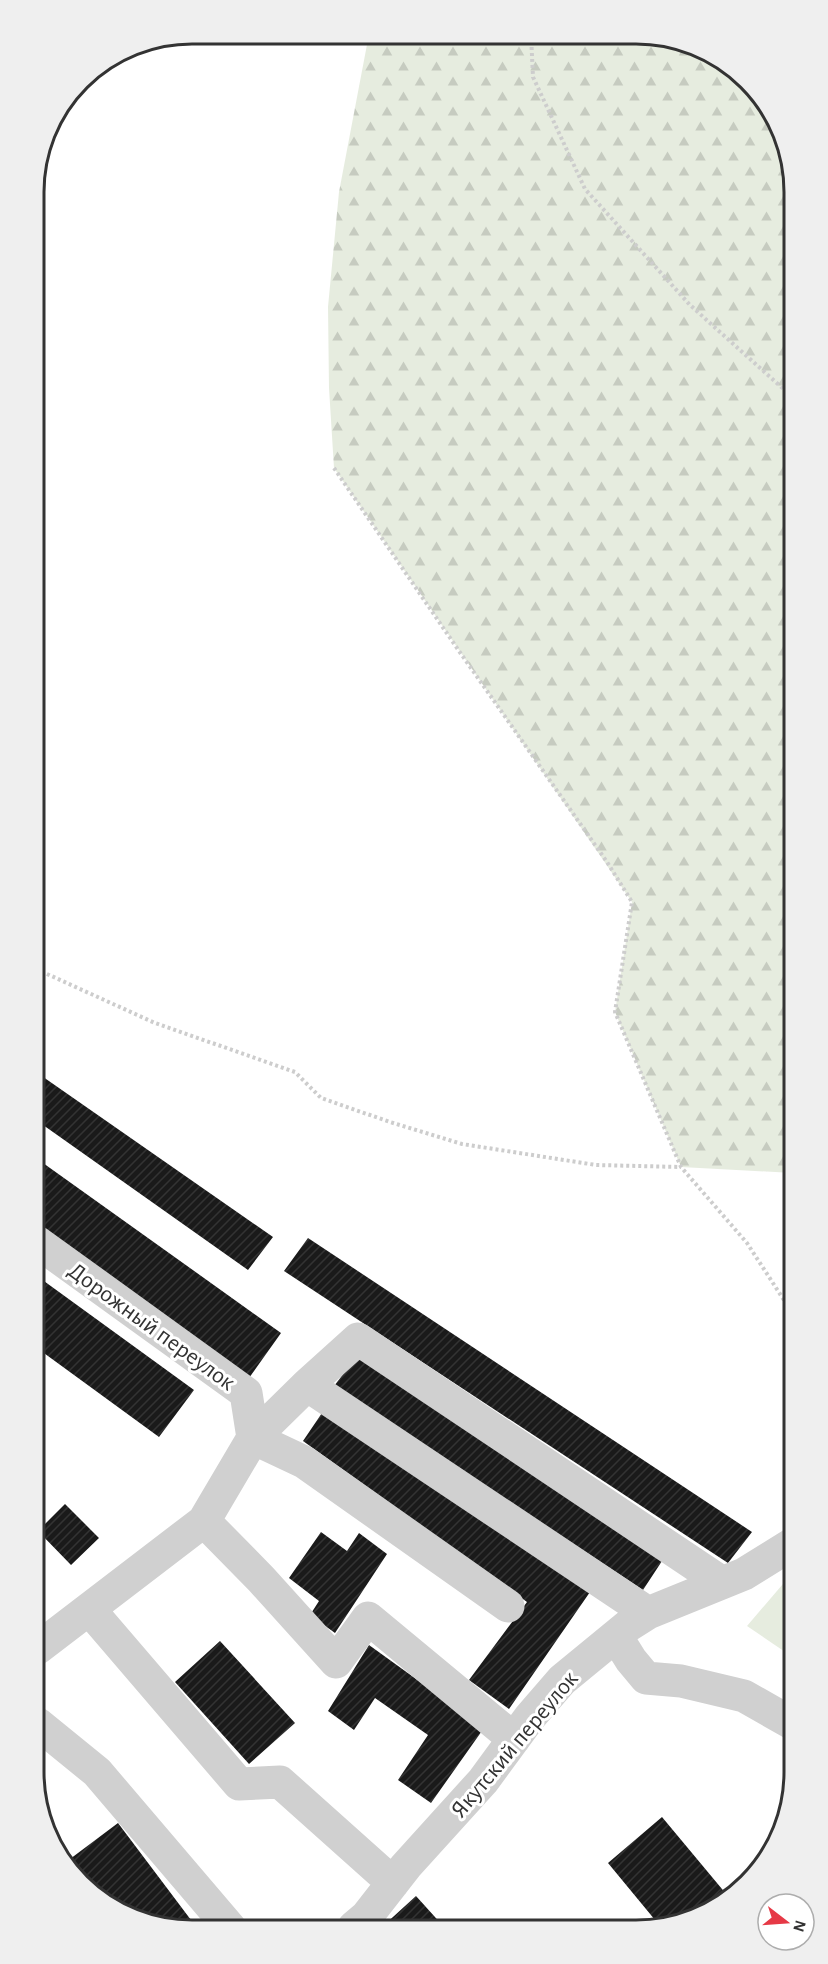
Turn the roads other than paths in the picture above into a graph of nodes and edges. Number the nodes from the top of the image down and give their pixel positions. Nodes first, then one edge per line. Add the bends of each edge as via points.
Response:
1 (44, 1247) edge
2 (308, 1385) junction
3 (253, 1438) junction
4 (204, 1521) junction
5 (784, 1549) edge
6 (722, 1582) junction
7 (508, 1606) dead end
8 (88, 1609) junction
9 (648, 1613) junction
10 (616, 1636) junction
11 (44, 1643) edge
12 (784, 1719) edge
13 (44, 1729) edge
14 (514, 1739) junction
15 (393, 1883) junction
16 (223, 1920) edge
17 (362, 1920) edge

1 - 3 street, Дорожный переулок via 246,1393
2 - 3 street
2 - 6 street via 358,1340
2 - 9 street
3 - 4 street
3 - 7 street via 304,1462
4 - 8 street
4 - 14 street via 336,1662 369,1618
5 - 6 street, Якутский переулок via 744,1574
6 - 9 street, Якутский переулок
8 - 11 street
8 - 15 street via 239,1784 280,1782
9 - 10 street, Якутский переулок
10 - 12 street via 646,1678 681,1681 744,1695
10 - 14 street, Якутский переулок via 562,1680
13 - 16 street via 97,1772
14 - 15 street, Якутский переулок via 483,1781
15 - 17 street, Якутский переулок

